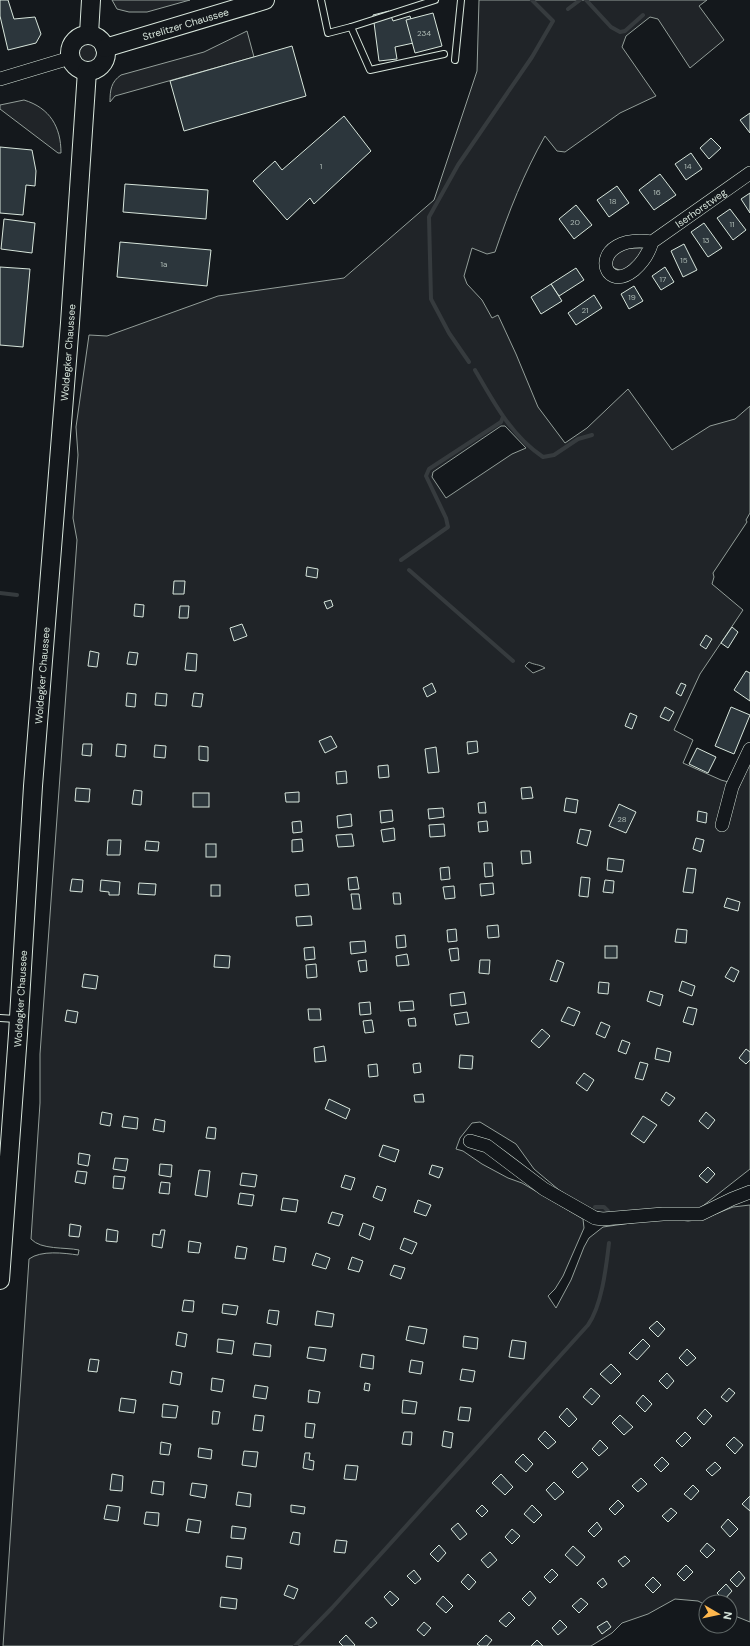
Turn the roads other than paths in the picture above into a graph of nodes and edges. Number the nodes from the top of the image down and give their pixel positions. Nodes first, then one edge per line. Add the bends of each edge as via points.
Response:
1 (91, 0) edge
2 (265, 0) edge
3 (321, 0) edge
4 (435, 0) edge
5 (460, 0) edge
6 (350, 27) junction
7 (89, 34) junction
8 (105, 48) junction
9 (444, 54) dead end
10 (70, 58) junction
11 (455, 60) dead end
12 (87, 71) junction
13 (0, 79) edge
14 (750, 173) edge
15 (652, 242) dead end
16 (750, 749) edge
17 (722, 825) dead end
18 (0, 1018) edge
19 (19, 1019) junction
20 (470, 1141) dead end
21 (750, 1192) edge
22 (1, 1249) edge
23 (0, 1280) edge

1 - 7 main road
2 - 8 main road, Strelitzer Chaussee
3 - 6 lane via 328,33
4 - 6 lane
5 - 11 lane
6 - 9 lane via 370,70
7 - 8 main road via 97,37
7 - 10 main road via 73,41
8 - 12 main road via 106,56 102,64 95,70
10 - 12 main road via 78,69
10 - 13 street
12 - 19 main road, Woldegker Chaussee via 70,323 33,786
14 - 15 street, Iserhorstweg
16 - 17 street via 732,787
18 - 19 lane
19 - 22 main road, Woldegker Chaussee
20 - 21 street via 487,1146 544,1189 603,1220 663,1214 701,1214
22 - 23 main road, Woldegker Chaussee

